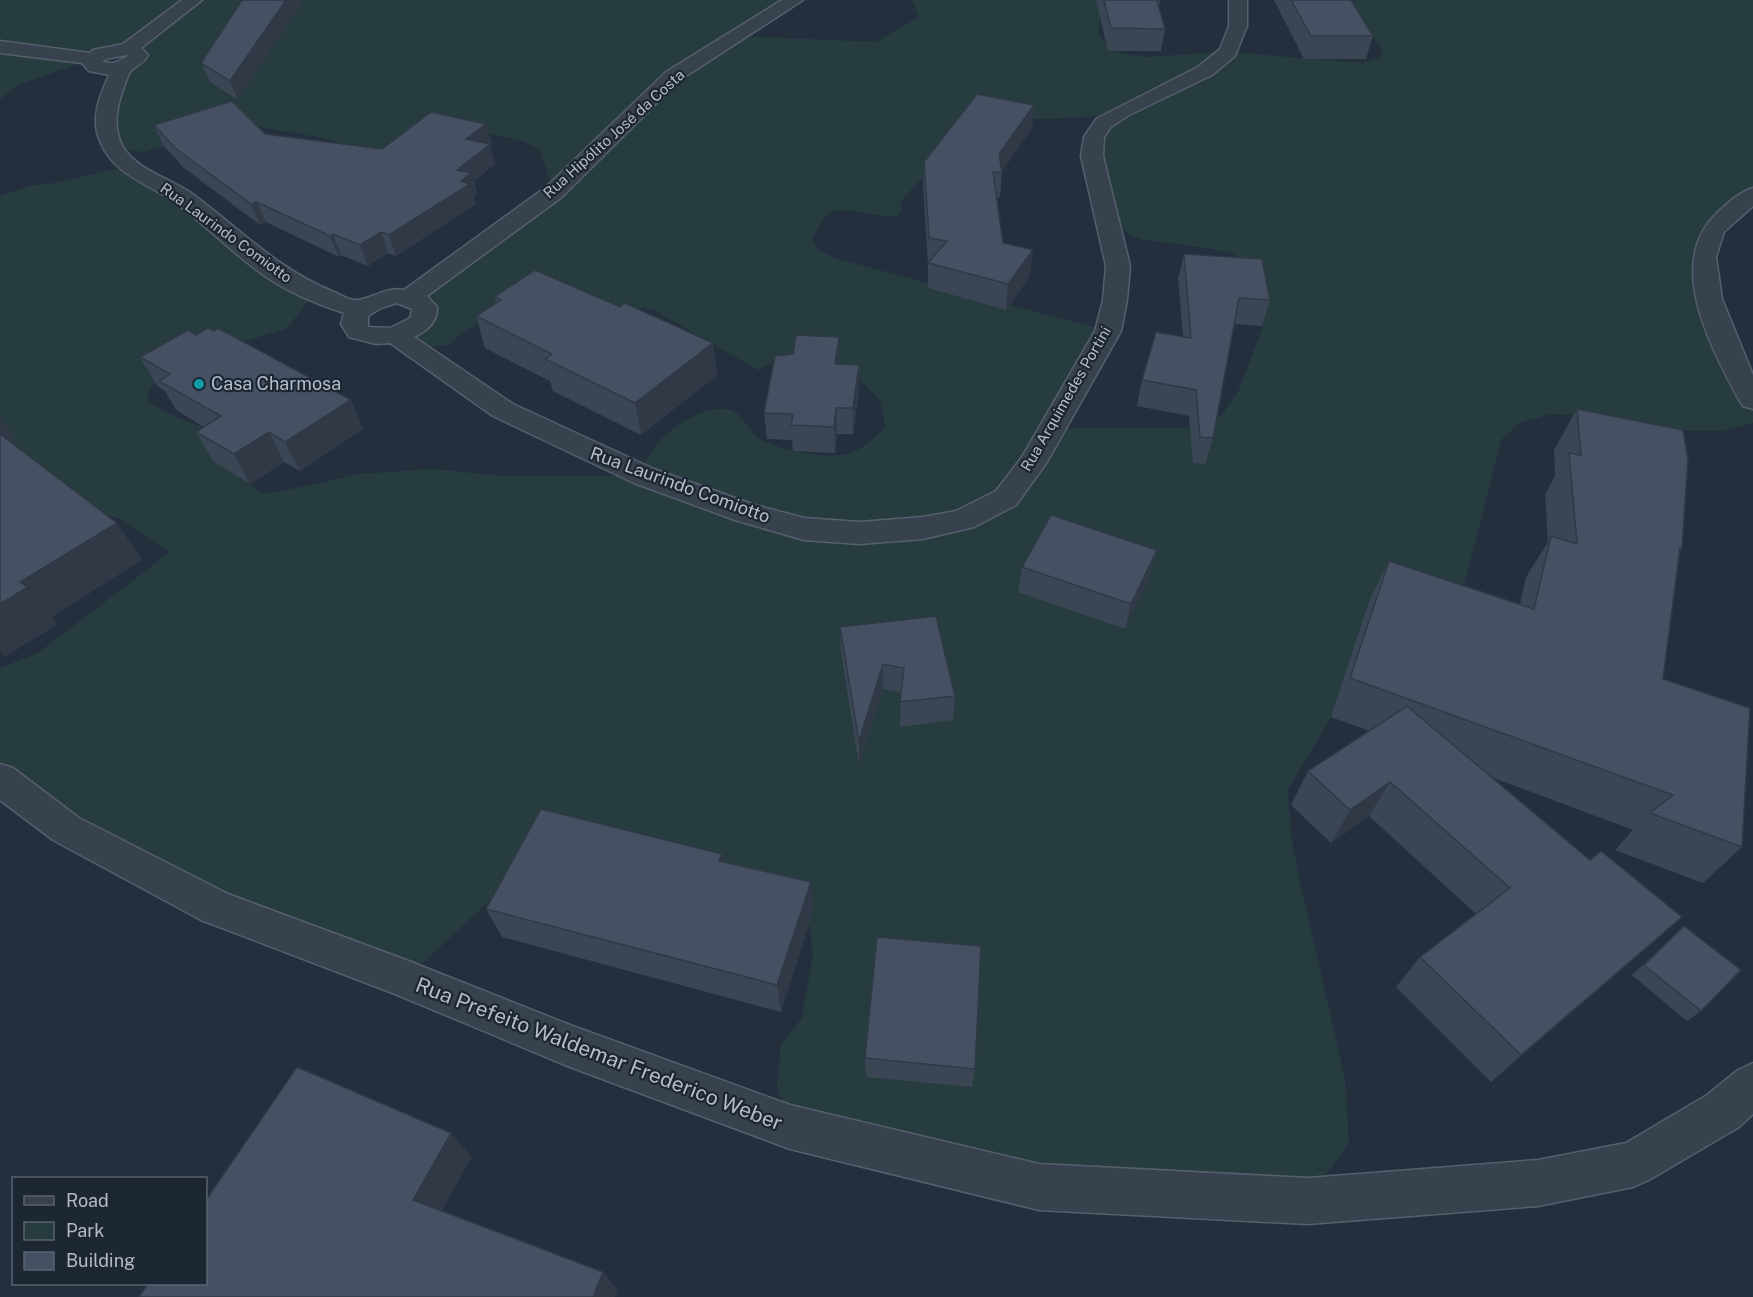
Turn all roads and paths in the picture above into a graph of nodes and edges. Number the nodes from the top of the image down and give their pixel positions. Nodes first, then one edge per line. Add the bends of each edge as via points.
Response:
1 (193, 0) edge
2 (794, 0) edge
3 (1238, 0) edge
4 (0, 47) edge
5 (126, 58) junction
6 (1753, 195) edge
7 (410, 297) junction
8 (359, 310) junction
9 (396, 336) junction
10 (1753, 400) edge
11 (923, 528) joint
12 (0, 779) edge
13 (1753, 1084) edge

1 - 5 street
2 - 7 street, Rua Hipólito José da Costa via 673,76 554,192
3 - 11 street, Rua Arquimedes Portini via 1238,26 1228,52 1205,71 1103,123 1094,137 1092,156 1118,266 1115,300 1108,331 1033,462 1006,498 963,520
4 - 5 street via 93,59 109,51
5 - 8 street, Rua Laurindo Comiotto via 105,111 113,148 128,166 180,196 276,273 314,294
6 - 10 street via 1724,218 1708,240 1704,271 1729,357
7 - 8 street via 383,298
7 - 9 street via 420,301 426,315 420,323
8 - 9 street via 353,318 358,332 381,338
9 - 11 street, Rua Laurindo Comiotto via 503,410 654,480 804,529 860,533
12 - 13 street, Rua Prefeito Waldemar Frederico Weber via 66,829 215,907 790,1127 1039,1187 1308,1201 1538,1183 1633,1164 1723,1112

